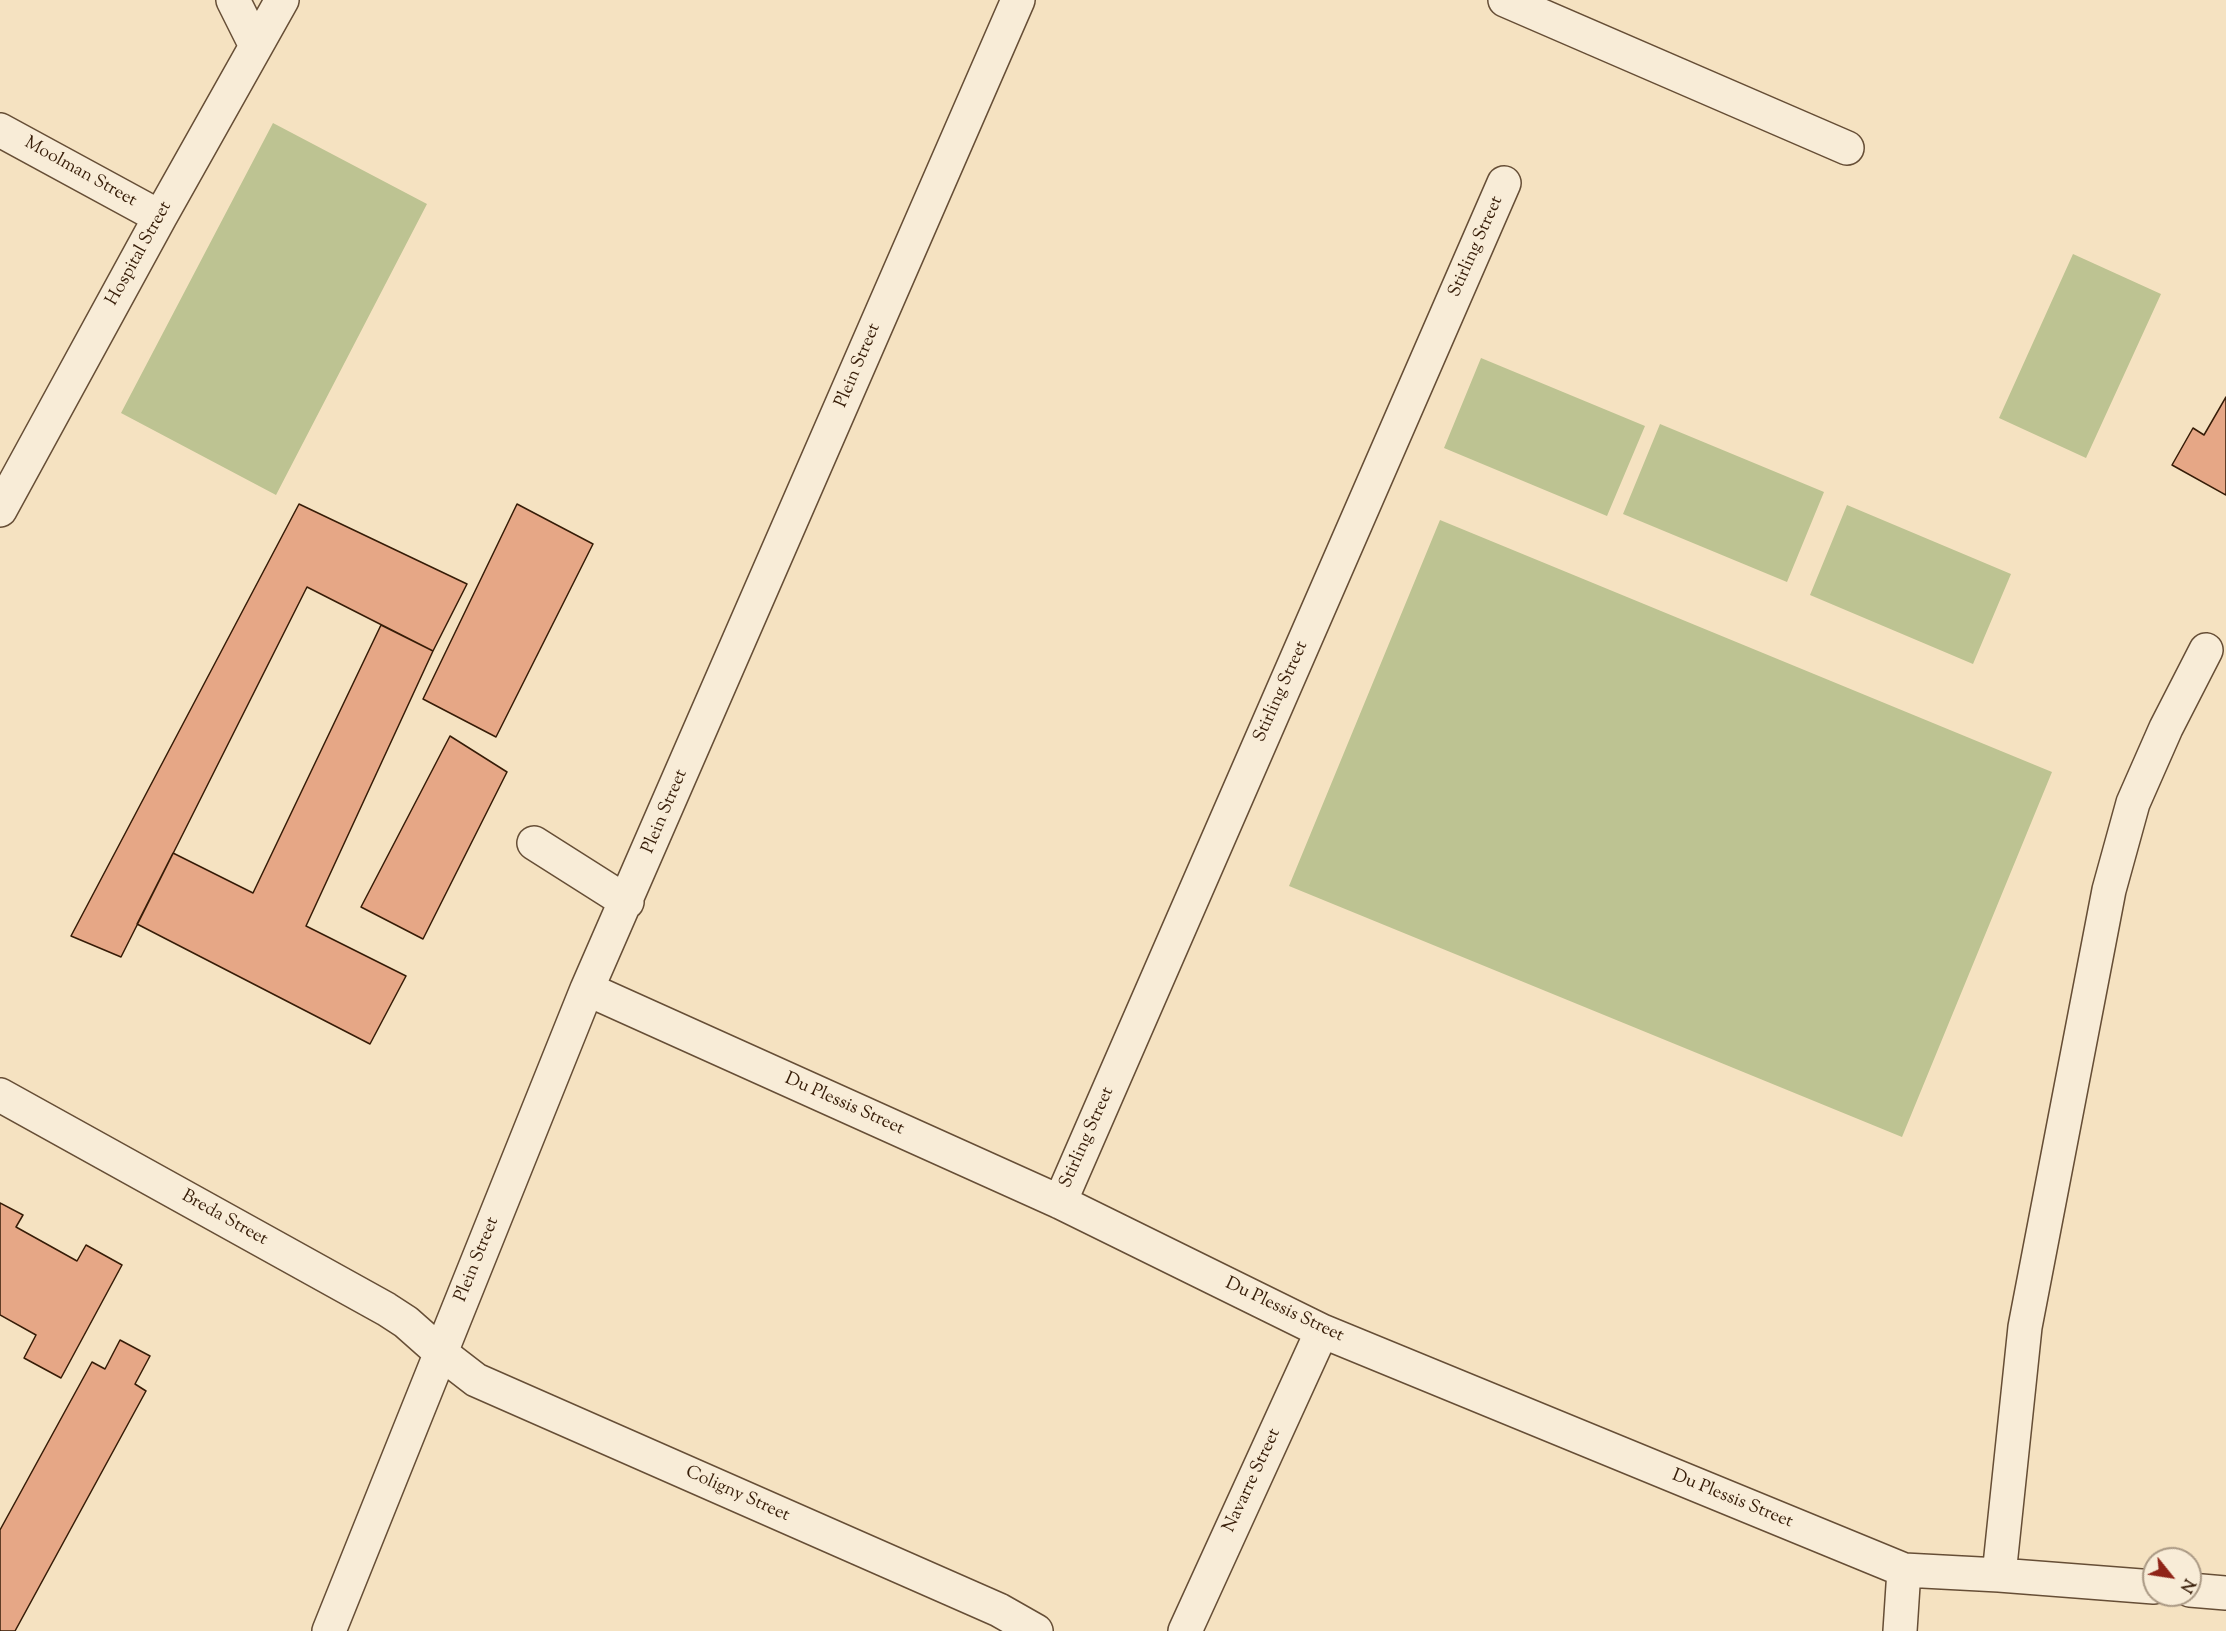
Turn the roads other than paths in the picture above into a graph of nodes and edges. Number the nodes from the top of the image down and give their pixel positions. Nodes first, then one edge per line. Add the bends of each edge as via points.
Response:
1 (232, 0) edge
2 (282, 0) edge
3 (1018, 0) edge
4 (1505, 0) edge
5 (256, 46) junction
6 (0, 130) edge
7 (1847, 148) dead end
8 (1504, 183) dead end
9 (160, 217) junction
10 (0, 510) edge
11 (2206, 650) dead end
12 (534, 843) dead end
13 (627, 902) junction
14 (587, 989) junction
15 (0, 1095) edge
16 (1060, 1202) junction
17 (1322, 1331) junction
18 (441, 1353) junction
19 (1904, 1570) junction
20 (1999, 1575) junction
21 (2142, 1586) edge
22 (2202, 1591) edge
23 (2226, 1593) edge
24 (330, 1631) edge
25 (1036, 1631) edge
26 (1185, 1631) edge
27 (1900, 1631) edge

1 - 5 street
2 - 5 street, Hospital Street
3 - 13 street, Plein Street
4 - 7 street
5 - 9 street, Hospital Street
6 - 9 street, Moolman Street
8 - 16 street, Stirling Street
9 - 10 street, Hospital Street
11 - 20 street via 2133,803 2109,890 2025,1327
12 - 13 street
13 - 14 street, Plein Street
14 - 16 street, Du Plessis Street
14 - 18 street, Plein Street
15 - 18 street, Breda Street via 386,1309
16 - 17 street, Du Plessis Street
17 - 19 street, Du Plessis Street
17 - 26 street, Navarre Street
18 - 24 street, Plein Street
18 - 25 street, Coligny Street via 476,1380 498,1391 999,1610
19 - 20 street, Du Plessis Street
19 - 27 street
20 - 21 street, Du Plessis Street
22 - 23 street

